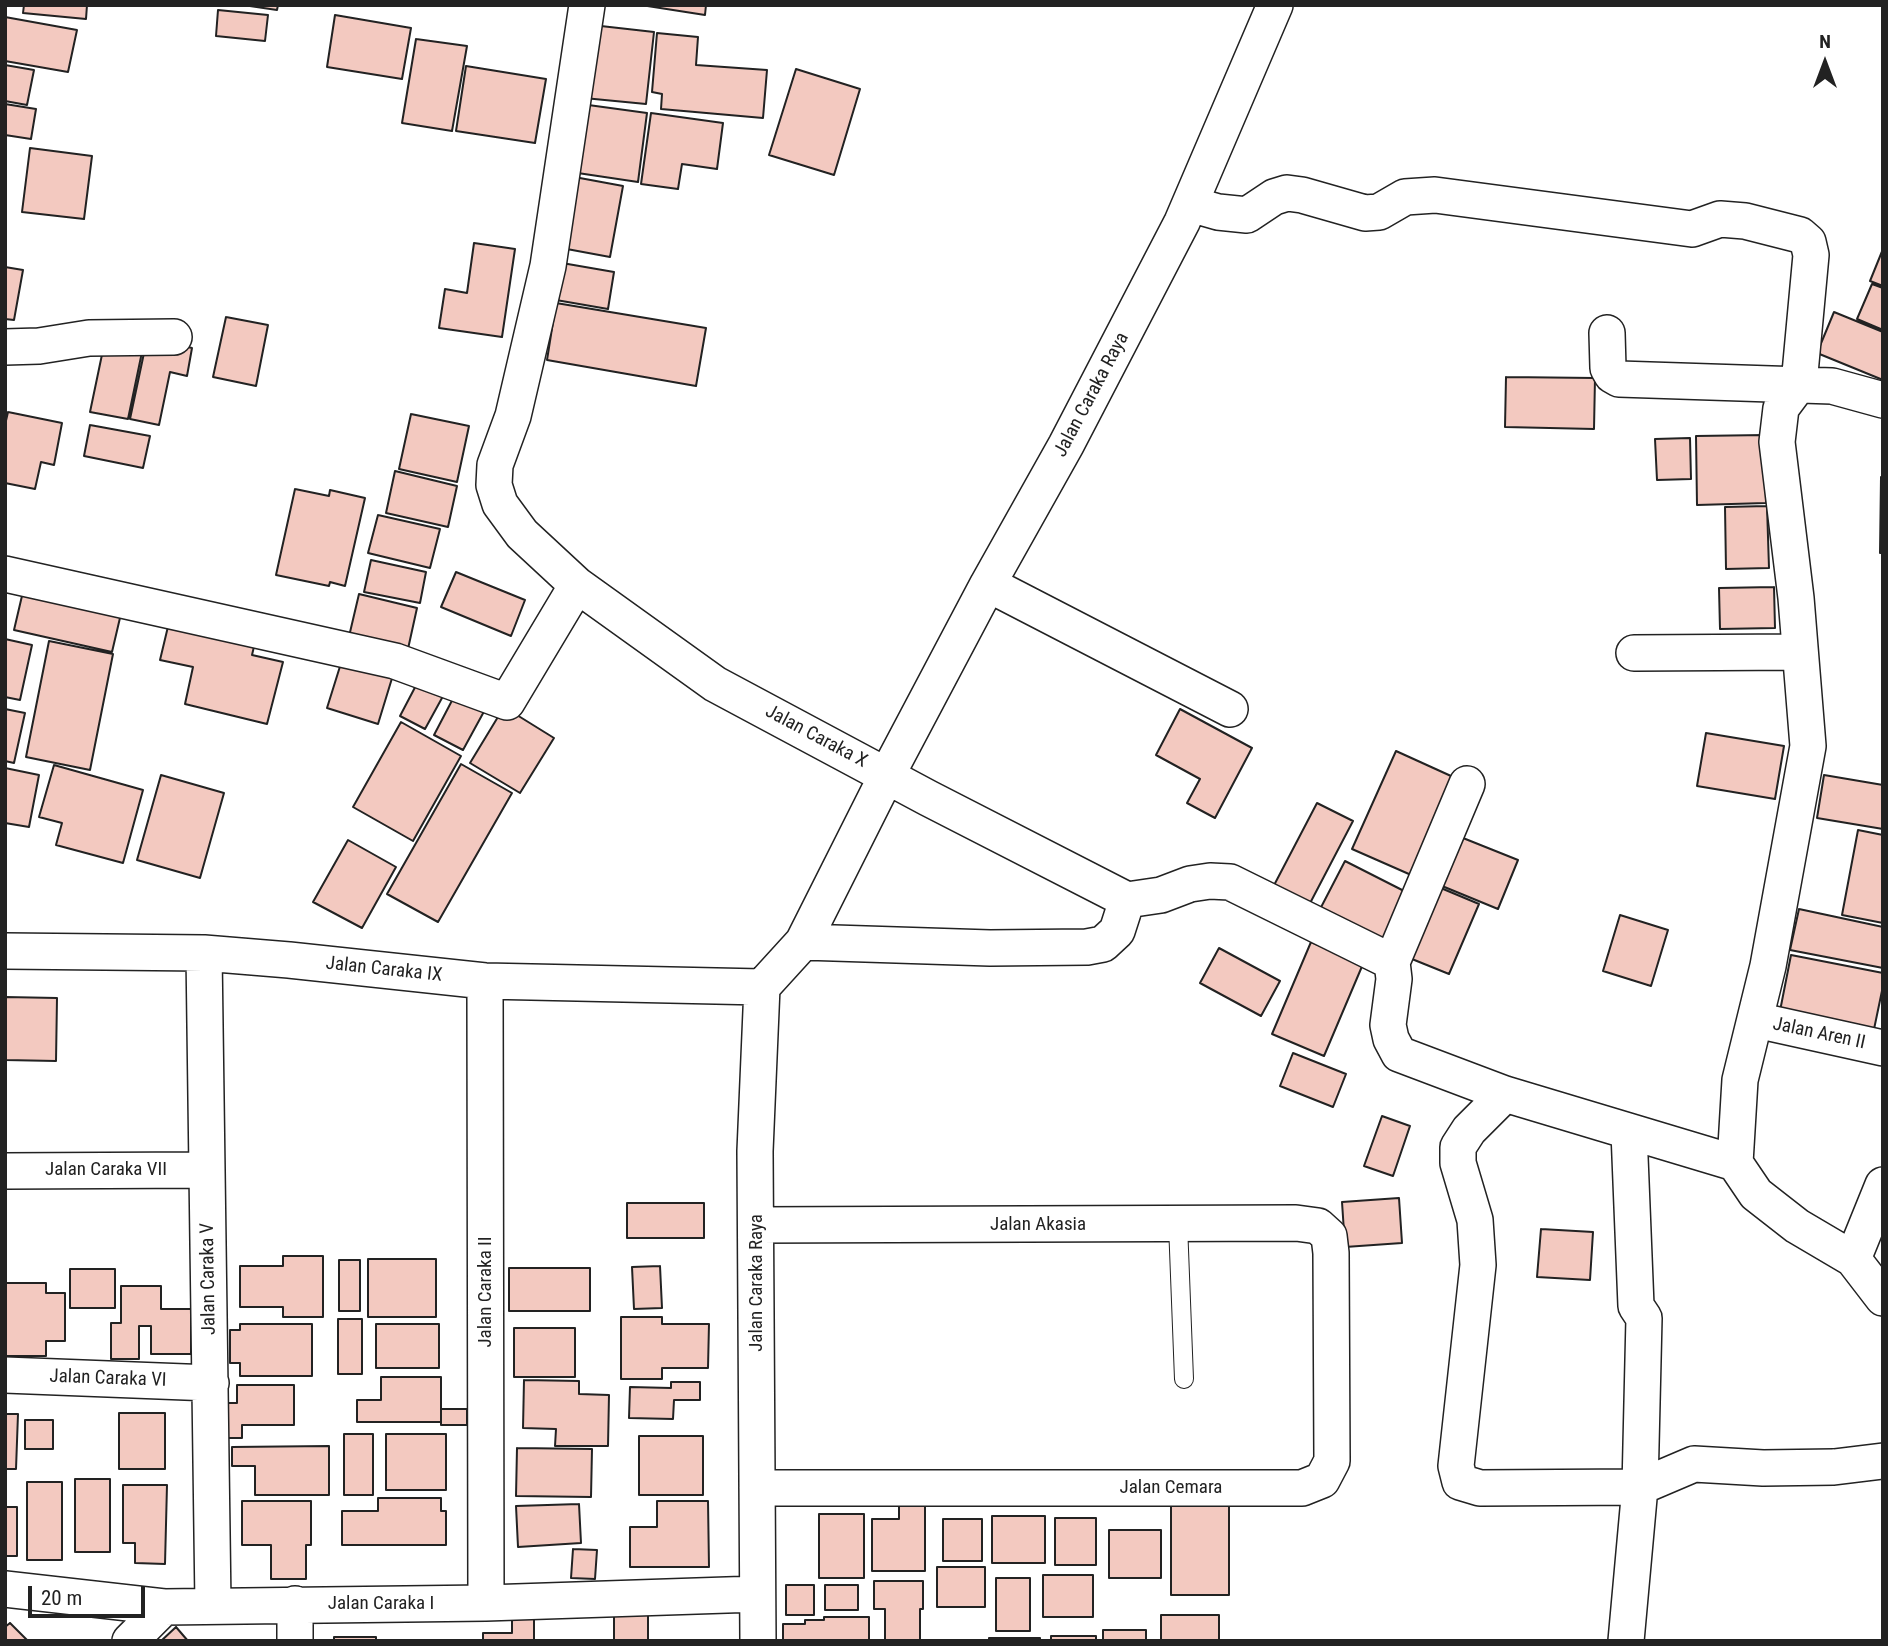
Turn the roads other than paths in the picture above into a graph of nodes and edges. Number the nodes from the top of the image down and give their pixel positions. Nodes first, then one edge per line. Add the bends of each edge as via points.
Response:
1 (587, 5) edge
2 (1275, 5) edge
3 (1189, 204) junction
4 (1607, 333) dead end
5 (174, 337) dead end
6 (5, 347) edge
7 (1799, 384) junction
8 (1883, 400) edge
9 (5, 574) edge
10 (988, 584) junction
11 (577, 585) junction
12 (1800, 652) junction
13 (1634, 653) dead end
14 (1230, 709) dead end
15 (887, 775) junction
16 (1467, 784) dead end
17 (1127, 900) junction
18 (803, 942) junction
19 (5, 951) edge
20 (204, 953) junction
21 (1392, 962) junction
22 (485, 981) junction
23 (762, 986) junction
24 (1756, 1020) junction
25 (1883, 1048) edge
26 (1505, 1094) junction
27 (1629, 1132) junction
28 (1735, 1163) junction
29 (206, 1170) junction
30 (5, 1171) edge
31 (1883, 1185) edge
32 (1178, 1224) junction
33 (757, 1225) junction
34 (1318, 1226) joint
35 (1853, 1259) junction
36 (1883, 1298) edge
37 (5, 1375) edge
38 (1184, 1379) dead end
39 (211, 1383) junction
40 (1883, 1461) edge
41 (1640, 1487) junction
42 (757, 1488) junction
43 (5, 1589) edge
44 (757, 1594) junction
45 (486, 1603) junction
46 (295, 1604) junction
47 (213, 1605) junction
48 (164, 1607) junction
49 (130, 1641) edge
50 (295, 1641) edge
51 (758, 1641) edge
52 (1626, 1641) edge

1 - 11 street, Jalan Caraka X via 548,266 516,405 495,465 494,485 500,503 522,534
2 - 3 street, Jalan Caraka Raya
3 - 7 street via 1247,215 1287,193 1365,213 1379,212 1405,197 1435,195 1692,229 1720,219 1745,221 1800,235 1808,242 1811,255
3 - 10 street, Jalan Caraka Raya via 1066,445
4 - 7 street via 1608,368 1619,379
5 - 6 street via 89,338
7 - 8 street via 1832,386
7 - 12 street via 1781,408 1777,442
9 - 11 street via 395,662 507,702
10 - 14 street
10 - 15 street, Jalan Caraka Raya
11 - 15 street, Jalan Caraka X via 715,684
12 - 13 street
12 - 24 street via 1808,746
15 - 17 street
15 - 18 street, Jalan Caraka Raya
16 - 21 street
17 - 18 street via 1117,931 1103,944 1087,947
17 - 21 street via 1200,883 1230,882
18 - 23 street, Jalan Caraka Raya
19 - 20 street, Jalan Caraka IX
20 - 22 street, Jalan Caraka IX
20 - 29 street, Jalan Caraka V
21 - 26 street via 1388,1025 1399,1054
22 - 23 street, Jalan Caraka IX
22 - 45 street, Jalan Caraka II
23 - 33 street, Jalan Caraka Raya
24 - 25 street, Jalan Aren II
24 - 28 street via 1740,1080
26 - 27 street
26 - 41 street via 1458,1147 1458,1163 1475,1220 1479,1265 1456,1466 1460,1482 1480,1488
27 - 28 street
27 - 41 street via 1636,1306 1644,1318
28 - 35 street via 1756,1194 1797,1226
29 - 30 street, Jalan Caraka VII
29 - 39 street, Jalan Caraka V
31 - 35 street
32 - 33 street, Jalan Akasia
32 - 34 street, Jalan Akasia
32 - 38 lane
33 - 42 street, Jalan Caraka Raya
34 - 42 street, Jalan Cemara via 1329,1236 1331,1253 1332,1461 1322,1480 1302,1488
35 - 36 street
37 - 39 street, Jalan Caraka VI
39 - 47 street, Jalan Caraka V
40 - 41 street via 1763,1468 1694,1464
41 - 52 street
42 - 44 street, Jalan Caraka Raya
43 - 48 street, Jalan Caraka I
44 - 45 street, Jalan Caraka I
44 - 51 street, Jalan Caraka Raya
45 - 46 street, Jalan Caraka I
46 - 47 street, Jalan Caraka I
46 - 50 street
47 - 48 street, Jalan Caraka I
48 - 49 street

